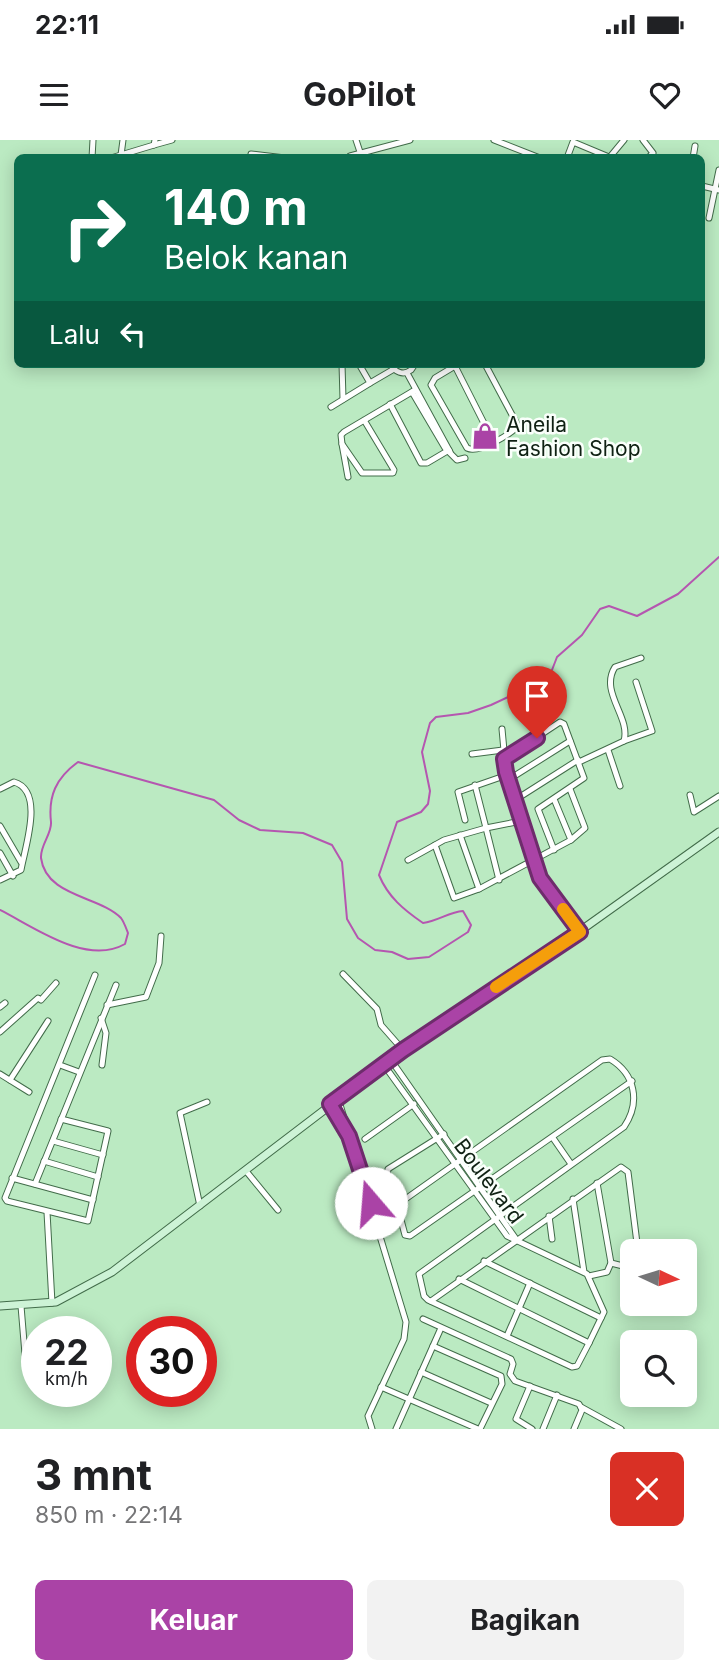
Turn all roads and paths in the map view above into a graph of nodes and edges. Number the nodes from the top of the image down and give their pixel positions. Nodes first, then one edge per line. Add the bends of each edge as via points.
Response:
1 (172, 140) edge
2 (356, 140) edge
3 (410, 140) edge
4 (494, 140) edge
5 (523, 140) edge
6 (624, 140) edge
7 (398, 141) edge
8 (572, 141) edge
9 (154, 143) edge
10 (388, 143) edge
11 (695, 146) dead end
12 (519, 149) junction
13 (360, 152) junction
14 (124, 154) edge
15 (356, 154) edge
16 (531, 154) edge
17 (602, 154) edge
18 (612, 154) edge
19 (693, 154) edge
20 (719, 170) edge
21 (717, 189) edge
22 (709, 218) dead end
23 (342, 368) edge
24 (361, 368) edge
25 (391, 368) edge
26 (394, 368) edge
27 (411, 368) edge
28 (451, 368) edge
29 (458, 368) edge
30 (487, 368) edge
31 (407, 373) junction
32 (370, 383) junction
33 (413, 391) junction
34 (342, 399) junction
35 (390, 404) junction
36 (331, 407) dead end
37 (364, 420) junction
38 (494, 441) junction
39 (342, 444) junction
40 (449, 451) junction
41 (465, 458) dead end
42 (348, 477) dead end
43 (641, 659) dead end
44 (636, 682) dead end
45 (502, 729) dead end
46 (570, 741) junction
47 (624, 741) junction
48 (503, 750) junction
49 (608, 750) junction
50 (472, 754) dead end
51 (504, 759) junction
52 (578, 761) junction
53 (508, 778) junction
54 (475, 785) junction
55 (620, 786) dead end
56 (0, 789) edge
57 (570, 789) junction
58 (690, 795) dead end
59 (719, 796) edge
60 (554, 799) junction
61 (515, 800) junction
62 (466, 820) dead end
63 (521, 821) junction
64 (0, 826) edge
65 (486, 828) junction
66 (719, 832) edge
67 (460, 835) junction
68 (571, 839) junction
69 (435, 845) junction
70 (554, 850) junction
71 (0, 853) edge
72 (408, 860) dead end
73 (534, 862) junction
74 (22, 864) junction
75 (13, 876) junction
76 (1, 878) edge
77 (499, 880) junction
78 (479, 889) junction
79 (580, 932) junction
80 (162, 936) dead end
81 (343, 974) dead end
82 (95, 975) dead end
83 (55, 983) dead end
84 (116, 985) dead end
85 (107, 1005) junction
86 (101, 1018) junction
87 (48, 1021) dead end
88 (0, 1032) edge
89 (403, 1050) junction
90 (388, 1063) junction
91 (60, 1065) junction
92 (102, 1065) dead end
93 (79, 1072) junction
94 (0, 1074) edge
95 (10, 1080) junction
96 (632, 1081) junction
97 (29, 1092) dead end
98 (338, 1098) junction
99 (419, 1100) junction
100 (207, 1102) dead end
101 (330, 1104) junction
102 (413, 1105) junction
103 (61, 1119) junction
104 (440, 1135) junction
105 (349, 1136) junction
106 (553, 1138) junction
107 (365, 1139) dead end
108 (52, 1141) junction
109 (103, 1155) junction
110 (462, 1160) junction
111 (44, 1161) junction
112 (456, 1164) junction
113 (571, 1164) junction
114 (246, 1171) junction
115 (98, 1177) junction
116 (12, 1178) junction
117 (597, 1183) junction
118 (35, 1184) junction
119 (479, 1190) junction
120 (573, 1199) junction
121 (93, 1200) junction
122 (397, 1205) junction
123 (200, 1206) junction
124 (278, 1210) dead end
125 (47, 1212) junction
126 (497, 1215) junction
127 (549, 1216) junction
128 (516, 1239) junction
129 (552, 1239) dead end
130 (636, 1239) edge
131 (484, 1261) junction
132 (611, 1263) junction
133 (620, 1265) edge
134 (587, 1274) junction
135 (458, 1279) junction
136 (530, 1283) junction
137 (430, 1301) junction
138 (52, 1303) junction
139 (0, 1306) edge
140 (21, 1306) junction
141 (519, 1308) junction
142 (22, 1316) edge
143 (601, 1318) junction
144 (423, 1319) dead end
145 (441, 1328) junction
146 (507, 1336) junction
147 (589, 1343) junction
148 (433, 1346) junction
149 (421, 1373) junction
150 (510, 1374) junction
151 (501, 1376) junction
152 (530, 1386) junction
153 (381, 1387) junction
154 (557, 1395) junction
155 (409, 1399) junction
156 (491, 1404) junction
157 (581, 1408) junction
158 (397, 1427) edge
159 (372, 1429) edge
160 (406, 1429) edge
161 (479, 1429) edge
162 (532, 1429) edge
163 (543, 1429) edge
164 (575, 1429) edge
165 (621, 1429) edge

1 - 9 street
2 - 13 street
3 - 7 street
4 - 12 street
5 - 12 street
6 - 18 street
7 - 10 street
8 - 17 street
9 - 14 street
10 - 13 street
11 - 19 street
12 - 16 street
13 - 15 street
20 - 21 street
21 - 22 street
23 - 34 street
24 - 32 street
25 - 32 street
26 - 31 street
27 - 31 street
28 - 38 street via 432,380 432,386 468,449
29 - 38 street
30 - 38 street via 518,425
31 - 33 street
32 - 34 street
33 - 35 street
33 - 40 street
34 - 36 street
35 - 37 street
35 - 40 street via 421,463
37 - 39 street via 342,433
37 - 39 street via 393,473 362,473
39 - 42 street
40 - 41 street via 457,460
43 - 47 street via 615,667 611,674
44 - 47 street via 652,731
45 - 48 street
46 - 51 street via 561,722
46 - 52 street
46 - 53 street
47 - 49 street
48 - 50 street
48 - 51 street
49 - 52 street
49 - 55 street
51 - 53 street
52 - 57 street via 584,778
52 - 61 street
53 - 54 street
53 - 61 street
54 - 62 street via 458,792
54 - 65 street
56 - 74 street via 14,782 29,792 30,824
57 - 60 street
57 - 68 street via 585,828
58 - 59 street via 694,812
60 - 68 street
60 - 70 street via 538,811
61 - 63 street
63 - 65 street
63 - 73 street
64 - 74 street
65 - 67 street
65 - 77 street
66 - 79 street
67 - 69 street
67 - 78 street
68 - 70 street
69 - 72 street
69 - 78 street via 454,898
70 - 73 street
71 - 75 street
73 - 77 street
73 - 79 street via 542,882
74 - 75 street
75 - 76 street
77 - 78 street
79 - 89 street
80 - 85 street via 159,963 146,997
81 - 89 street via 377,1009 381,1025
82 - 91 street
83 - 88 street
84 - 85 street
85 - 86 street
86 - 92 street via 106,1033
86 - 93 street
87 - 95 street
89 - 90 street
90 - 98 street
90 - 99 street, Boulevard
90 - 102 street, Boulevard
91 - 93 street
91 - 116 street
93 - 103 street
94 - 95 street
95 - 97 street
96 - 106 street
96 - 110 street via 614,1061 602,1060
96 - 113 street via 634,1094 626,1124
98 - 101 street
98 - 105 street
99 - 102 street
99 - 104 street, Boulevard
100 - 123 street via 180,1113
101 - 105 street
101 - 114 street
102 - 104 street, Boulevard
102 - 107 street
103 - 108 street
103 - 109 street via 108,1131
104 - 110 street, Boulevard
104 - 112 street, Boulevard
104 - 122 street via 388,1169
105 - 153 street via 406,1322 404,1339
106 - 113 street
106 - 119 street
108 - 109 street
108 - 111 street
109 - 115 street
110 - 112 street
110 - 119 street, Boulevard
111 - 115 street
111 - 118 street
112 - 119 street, Boulevard
112 - 122 street
113 - 126 street
114 - 123 street
114 - 124 street
115 - 121 street
116 - 118 street
116 - 125 street via 6,1200
117 - 120 street
117 - 130 street via 621,1167 627,1169
117 - 132 street
118 - 121 street
119 - 122 street via 408,1237
119 - 126 street, Boulevard
120 - 127 street
120 - 134 street
121 - 125 street via 88,1221
123 - 138 street via 112,1272
125 - 138 street
126 - 128 street, Boulevard
126 - 137 street via 419,1272 424,1296
127 - 128 street
127 - 129 street
128 - 131 street
128 - 134 street
131 - 135 street
131 - 136 street
132 - 133 street
132 - 134 street via 607,1272
134 - 143 street via 604,1309
135 - 137 street
135 - 141 street
136 - 141 street
136 - 143 street
137 - 146 street
138 - 140 street
139 - 140 street
140 - 142 street
141 - 146 street
141 - 147 street
143 - 147 street
144 - 145 street
145 - 148 street
145 - 150 street via 511,1359
146 - 147 street via 575,1367
148 - 149 street
148 - 151 street
149 - 155 street
149 - 156 street
150 - 151 street
150 - 152 street
151 - 156 street via 502,1384
152 - 154 street
152 - 162 street via 516,1419
153 - 155 street
153 - 159 street via 368,1416
154 - 157 street
154 - 163 street
155 - 158 street
155 - 161 street
156 - 161 street
157 - 164 street
157 - 165 street
158 - 160 street

